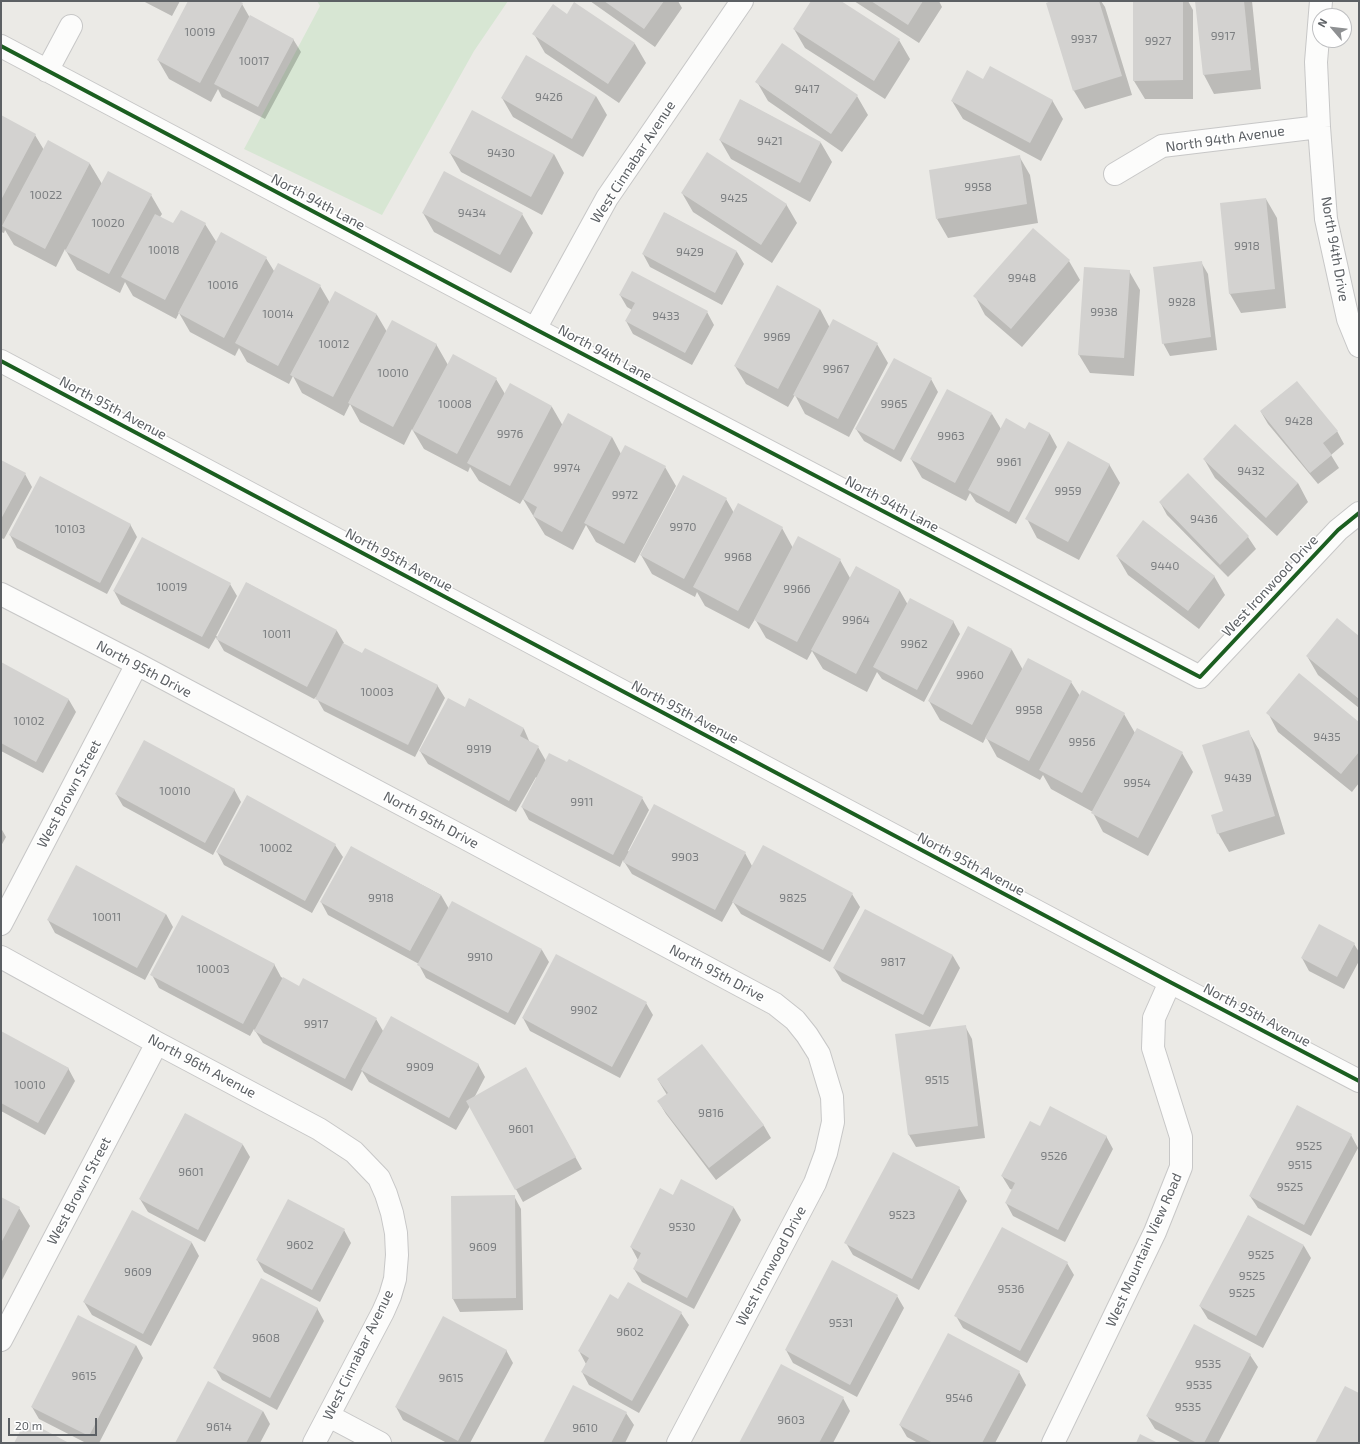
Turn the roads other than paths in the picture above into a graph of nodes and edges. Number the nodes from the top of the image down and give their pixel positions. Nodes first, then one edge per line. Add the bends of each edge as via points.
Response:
1 (742, 1) edge
2 (1321, 1) edge
3 (71, 26) dead end
4 (1, 46) edge
5 (47, 71) junction
6 (1319, 127) junction
7 (1114, 174) dead end
8 (535, 329) junction
9 (1359, 346) edge
10 (1, 361) edge
11 (1359, 513) edge
12 (1, 594) edge
13 (137, 664) junction
14 (1200, 677) joint
15 (1, 924) edge
16 (1, 956) edge
17 (1170, 982) junction
18 (157, 1043) junction
19 (828, 1080) joint
20 (1359, 1081) edge
21 (386, 1194) joint
22 (2, 1336) edge
23 (328, 1416) junction
24 (314, 1443) edge
25 (380, 1443) edge
26 (678, 1443) edge
27 (1053, 1443) edge

1 - 8 street, West Cinnabar Avenue via 607,198
2 - 6 street via 1316,62
3 - 5 street
4 - 5 street, North 94th Lane
5 - 8 street, North 94th Lane
6 - 7 street, North 94th Avenue via 1162,146
6 - 9 street, North 94th Drive via 1326,219 1348,319
8 - 14 street, North 94th Lane
10 - 17 street, North 95th Avenue
11 - 14 street, West Ironwood Drive via 1338,530
12 - 13 street, North 95th Drive
13 - 15 street, West Brown Street
13 - 19 street, North 95th Drive via 775,1004 795,1020 807,1035
16 - 18 street, North 96th Avenue
17 - 20 street, North 95th Avenue
17 - 27 street, West Mountain View Road via 1154,1018 1153,1048 1181,1137 1181,1167 1155,1232
18 - 21 street, North 96th Avenue via 339,1141 369,1166 379,1178
18 - 22 street, West Brown Street
19 - 26 street, West Ironwood Drive via 833,1122 826,1154 815,1183
21 - 23 street, West Cinnabar Avenue via 396,1233 395,1279 383,1312
23 - 24 street, West Cinnabar Avenue
23 - 25 street

